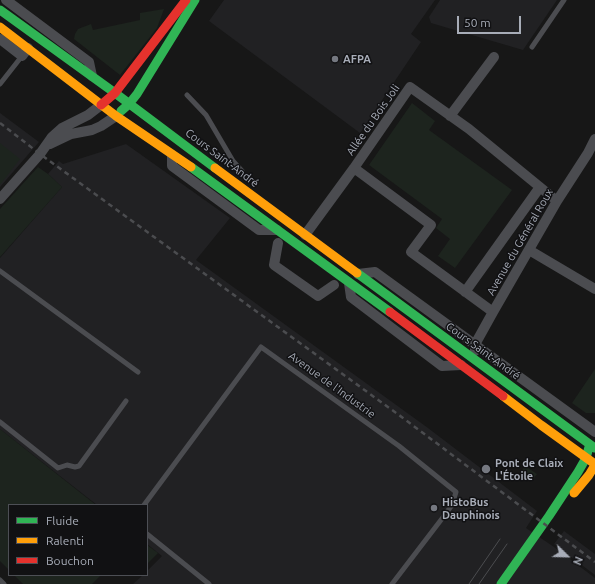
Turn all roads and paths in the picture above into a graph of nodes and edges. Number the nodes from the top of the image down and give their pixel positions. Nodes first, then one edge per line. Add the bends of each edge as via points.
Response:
1 (2, 0) edge
2 (6, 0) edge
3 (186, 0) edge
4 (195, 0) edge
5 (564, 0) edge
6 (1, 11) edge
7 (0, 27) edge
8 (0, 39) edge
9 (532, 47) dead end
10 (25, 52) junction
11 (494, 57) dead end
12 (92, 76) junction
13 (0, 84) edge
14 (115, 92) junction
15 (187, 95) dead end
16 (130, 104) junction
17 (101, 105) junction
18 (116, 116) junction
19 (450, 116) junction
20 (595, 139) edge
21 (45, 147) junction
22 (172, 154) junction
23 (592, 154) edge
24 (354, 168) junction
25 (234, 183) junction
26 (540, 187) junction
27 (0, 199) edge
28 (557, 201) junction
29 (277, 230) junction
30 (305, 235) junction
31 (278, 243) dead end
32 (529, 250) junction
33 (0, 271) edge
34 (358, 274) junction
35 (349, 283) junction
36 (334, 285) dead end
37 (595, 289) edge
38 (465, 292) junction
39 (493, 312) junction
40 (430, 342) junction
41 (412, 343) junction
42 (475, 345) junction
43 (474, 359) junction
44 (461, 365) junction
45 (138, 372) dead end
46 (126, 401) dead end
47 (0, 422) edge
48 (595, 432) edge
49 (592, 446) edge
50 (586, 458) junction
51 (595, 464) edge
52 (145, 504) edge
53 (148, 535) edge
54 (0, 580) edge
55 (4, 584) edge
56 (209, 584) edge
57 (392, 584) edge
58 (501, 584) edge
59 (506, 584) edge

1 - 6 street
2 - 12 street via 89,62
3 - 14 main road
4 - 16 main road
5 - 9 lane
6 - 12 main road, Cours Saint-André
7 - 10 main road
8 - 10 street
10 - 13 lane
10 - 17 main road
11 - 19 street
12 - 14 main road, Cours Saint-André
14 - 16 main road, Cours Saint-André
14 - 17 main road
15 - 25 lane via 206,115 233,161 243,170
16 - 18 main road
16 - 25 main road, Cours Saint-André
17 - 18 main road
17 - 21 street via 88,115 62,128
18 - 21 street via 92,130 71,134
18 - 22 main road
19 - 24 street, Allée du Bois Joli via 410,87
19 - 26 street, Allée du Bois Joli
20 - 23 street, Avenue du Général Roux
21 - 27 street
22 - 29 main road
22 - 29 street via 172,166 259,230
23 - 28 street, Avenue du Général Roux
24 - 30 street, Allée du Bois Joli
24 - 38 street, Allée du Bois Joli via 431,225 411,252
25 - 30 main road, Cours Saint-André
26 - 28 street, Allée du Bois Joli
26 - 38 street, Avenue du Général Roux
28 - 32 street, Avenue du Général Roux
29 - 35 main road
30 - 34 main road, Cours Saint-André
31 - 36 street via 274,265 318,296
32 - 37 street
32 - 39 street, Avenue du Général Roux
33 - 45 lane
34 - 42 street, Cours Saint-André via 375,272
34 - 43 main road, Cours Saint-André
35 - 40 main road
35 - 41 street via 350,297
38 - 39 street, Allée du Bois Joli
39 - 42 street, Avenue du Général Roux
40 - 41 street
40 - 44 main road
41 - 44 street via 442,366
42 - 43 street, Avenue du Général Roux
42 - 48 street, Cours Saint-André
43 - 49 main road, Cours Saint-André
44 - 50 main road
46 - 47 lane via 79,466 74,467 68,465 58,468
48 - 49 street
49 - 50 main road
50 - 51 main road
50 - 58 main road
51 - 59 main road
52 - 57 lane, Avenue de l'Industrie via 262,347 399,446 456,492 444,516
53 - 56 lane
54 - 55 lane

